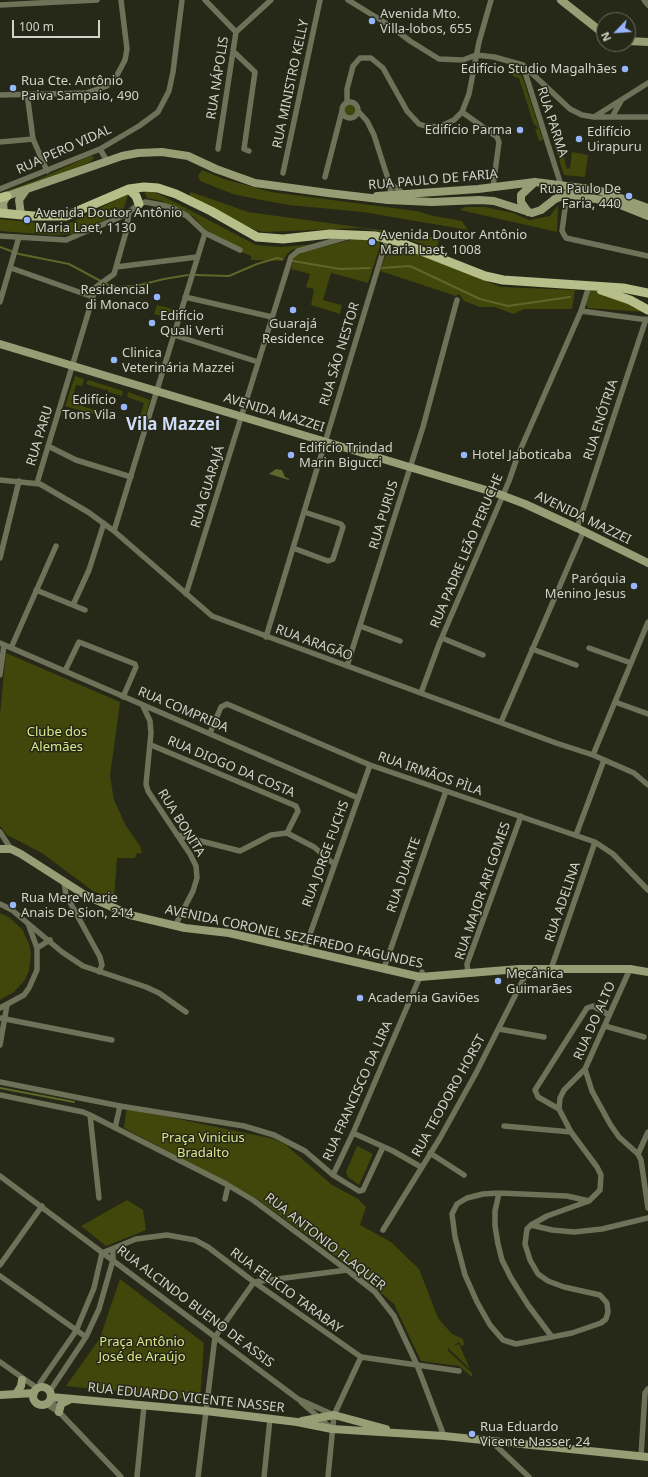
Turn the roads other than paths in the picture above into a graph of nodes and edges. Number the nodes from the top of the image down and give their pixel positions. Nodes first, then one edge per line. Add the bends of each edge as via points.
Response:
1 (97, 0) edge
2 (120, 0) edge
3 (182, 0) edge
4 (205, 0) edge
5 (271, 0) edge
6 (320, 0) edge
7 (348, 0) edge
8 (491, 0) edge
9 (561, 0) edge
10 (644, 0) edge
11 (0, 5) edge
12 (648, 5) edge
13 (596, 28) edge
14 (236, 32) junction
15 (636, 41) edge
16 (648, 42) edge
17 (234, 52) junction
18 (476, 55) junction
19 (523, 65) junction
20 (648, 83) edge
21 (27, 93) junction
22 (0, 95) edge
23 (624, 98) junction
24 (347, 103) junction
25 (342, 111) junction
26 (358, 111) junction
27 (462, 112) junction
28 (594, 117) junction
29 (612, 117) junction
30 (648, 117) edge
31 (33, 139) junction
32 (0, 142) edge
33 (100, 148) junction
34 (218, 150) dead end
35 (249, 151) dead end
36 (107, 161) junction
37 (47, 171) junction
38 (283, 173) dead end
39 (325, 177) dead end
40 (389, 182) junction
41 (535, 182) junction
42 (561, 185) junction
43 (144, 187) junction
44 (493, 188) junction
45 (0, 189) edge
46 (129, 189) junction
47 (26, 190) junction
48 (403, 193) junction
49 (391, 194) junction
50 (567, 194) junction
51 (4, 197) edge
52 (363, 197) junction
53 (142, 203) junction
54 (648, 208) edge
55 (129, 212) junction
56 (528, 212) junction
57 (2, 213) edge
58 (21, 215) junction
59 (648, 216) edge
60 (205, 233) junction
61 (357, 234) junction
62 (0, 236) edge
63 (19, 238) junction
64 (387, 238) junction
65 (240, 250) dead end
66 (648, 256) edge
67 (197, 257) junction
68 (116, 267) junction
69 (10, 268) junction
70 (591, 286) junction
71 (648, 293) edge
72 (93, 297) junction
73 (185, 297) junction
74 (457, 300) dead end
75 (0, 302) edge
76 (648, 310) edge
77 (581, 311) junction
78 (272, 317) junction
79 (647, 319) edge
80 (174, 335) junction
81 (0, 344) edge
82 (258, 362) junction
83 (73, 366) junction
84 (158, 391) junction
85 (241, 416) junction
86 (326, 441) junction
87 (48, 446) junction
88 (410, 467) junction
89 (131, 477) junction
90 (0, 480) edge
91 (19, 481) junction
92 (37, 483) junction
93 (503, 495) junction
94 (304, 512) junction
95 (104, 523) junction
96 (580, 529) junction
97 (114, 531) junction
98 (56, 546) dead end
99 (293, 548) junction
100 (0, 557) edge
101 (648, 563) edge
102 (36, 590) junction
103 (186, 594) junction
104 (73, 605) junction
105 (85, 610) dead end
106 (648, 622) edge
107 (360, 626) junction
108 (266, 637) junction
109 (442, 638) junction
110 (400, 641) dead end
111 (2, 644) edge
112 (11, 648) junction
113 (589, 648) dead end
114 (532, 649) junction
115 (483, 655) dead end
116 (631, 663) junction
117 (347, 666) junction
118 (576, 666) dead end
119 (65, 672) junction
120 (0, 675) edge
121 (421, 693) junction
122 (123, 697) junction
123 (615, 702) junction
124 (143, 706) junction
125 (648, 714) edge
126 (501, 722) junction
127 (210, 733) junction
128 (151, 745) junction
129 (593, 755) junction
130 (604, 760) junction
131 (370, 765) junction
132 (648, 785) edge
133 (446, 791) junction
134 (358, 798) junction
135 (521, 816) junction
136 (0, 832) edge
137 (287, 832) junction
138 (177, 834) junction
139 (576, 835) junction
140 (595, 842) junction
141 (0, 849) edge
142 (11, 849) junction
143 (334, 864) junction
144 (64, 882) junction
145 (648, 890) edge
146 (0, 904) edge
147 (28, 923) junction
148 (176, 923) junction
149 (50, 940) junction
150 (37, 948) junction
151 (304, 951) junction
152 (384, 968) junction
153 (523, 969) junction
154 (551, 969) junction
155 (630, 969) junction
156 (468, 970) junction
157 (99, 972) junction
158 (648, 972) edge
159 (421, 974) junction
160 (7, 1005) junction
161 (0, 1008) edge
162 (186, 1012) dead end
163 (609, 1015) junction
164 (2, 1018) edge
165 (605, 1026) junction
166 (499, 1029) junction
167 (544, 1037) dead end
168 (644, 1037) dead end
169 (112, 1040) dead end
170 (0, 1045) edge
171 (585, 1069) junction
172 (0, 1082) edge
173 (0, 1095) edge
174 (120, 1106) junction
175 (560, 1109) junction
176 (90, 1115) junction
177 (504, 1126) dead end
178 (115, 1128) junction
179 (571, 1132) junction
180 (648, 1132) edge
181 (353, 1133) junction
182 (383, 1147) junction
183 (430, 1153) junction
184 (638, 1154) junction
185 (421, 1167) junction
186 (333, 1175) junction
187 (464, 1175) dead end
188 (0, 1176) edge
189 (228, 1186) junction
190 (499, 1193) junction
191 (99, 1198) dead end
192 (225, 1199) dead end
193 (589, 1201) junction
194 (42, 1206) junction
195 (648, 1208) edge
196 (648, 1218) edge
197 (531, 1225) junction
198 (383, 1230) dead end
199 (113, 1249) junction
200 (102, 1253) junction
201 (113, 1260) junction
202 (0, 1265) edge
203 (347, 1270) junction
204 (0, 1276) edge
205 (254, 1282) junction
206 (76, 1331) junction
207 (86, 1337) junction
208 (215, 1337) junction
209 (552, 1337) junction
210 (361, 1357) junction
211 (0, 1362) edge
212 (417, 1365) junction
213 (459, 1371) dead end
214 (20, 1377) junction
215 (648, 1389) edge
216 (36, 1392) junction
217 (16, 1394) junction
218 (2, 1395) edge
219 (49, 1397) junction
220 (72, 1399) junction
221 (298, 1399) junction
222 (144, 1406) junction
223 (206, 1411) junction
224 (60, 1413) junction
225 (334, 1415) junction
226 (318, 1418) junction
227 (270, 1419) junction
228 (297, 1422) junction
229 (332, 1429) junction
230 (390, 1431) junction
231 (444, 1436) junction
232 (491, 1442) junction
233 (645, 1457) edge
234 (121, 1477) edge
235 (137, 1477) edge
236 (198, 1477) edge
237 (264, 1477) edge
238 (328, 1477) edge
239 (529, 1477) edge

1 - 11 street
2 - 21 street via 127,49 125,60 115,79 107,86 86,93
3 - 33 street, RUA PERO VIDAL via 173,72 164,102 150,119
4 - 14 street
5 - 14 street, RUA NÁPOLIS
6 - 38 street, RUA MINISTRO KELLY
7 - 18 street via 439,59 463,60
8 - 18 street
9 - 13 street
10 - 12 street
14 - 17 street, RUA NÁPOLIS
15 - 16 street
17 - 34 street, RUA NÁPOLIS
17 - 35 street via 255,72 244,149
18 - 19 street
18 - 27 street via 473,80
19 - 28 street via 570,109
19 - 42 street, RUA PARMA
20 - 23 street
21 - 22 street
21 - 31 street
23 - 28 street
23 - 29 street
24 - 25 street
24 - 26 street via 355,104
24 - 27 street via 347,89 353,66 360,58 371,58 383,68 407,111 419,124 439,127 454,120
25 - 26 street via 344,116 349,118 354,117
25 - 39 street
26 - 40 street via 374,135
27 - 44 street via 497,137 499,142
28 - 29 street
29 - 30 street
31 - 32 street
31 - 37 street
33 - 36 street
33 - 37 street, RUA PERO VIDAL
36 - 47 street
36 - 52 street via 138,153 162,152 188,156 255,182
37 - 45 street, RUA PERO VIDAL
40 - 48 street
40 - 49 street
41 - 42 street, RUA PAULO DE FARIA
41 - 44 street, RUA PAULO DE FARIA
41 - 56 street via 521,195 521,202
42 - 54 street, RUA PAULO DE FARIA via 598,190
43 - 46 main road
43 - 53 main road
43 - 61 main road via 158,188 176,194 257,237 283,239
44 - 48 street, RUA PAULO DE FARIA
46 - 53 main road
46 - 58 main road via 66,216
47 - 51 street
47 - 58 street via 19,200
48 - 49 street, RUA PAULO DE FARIA
49 - 52 street, RUA PAULO DE FARIA
50 - 56 street via 555,199 541,210
50 - 59 street via 614,202
50 - 66 street via 562,231 566,238
51 - 57 street
52 - 56 street, RUA PAULO DE FARIA via 432,202 494,201
53 - 55 street
53 - 60 street via 175,209 187,216
55 - 63 street via 66,240
55 - 68 street
57 - 58 main road
60 - 65 street
60 - 67 street
61 - 64 main road
61 - 78 street, RUA GUARAJÁ via 298,251 291,257
62 - 63 street
63 - 69 street
64 - 70 main road via 485,276 503,280
64 - 86 street, RUA SÃO NESTOR
67 - 68 street
67 - 73 street
68 - 72 street, RUA PARU via 112,277 96,287
69 - 72 street
69 - 75 street
70 - 71 main road
70 - 76 main road via 630,300
70 - 77 street, RUA PADRE LEÃO PERUCHE
72 - 83 street, RUA PARU
73 - 78 street
73 - 80 street
74 - 88 street, RUA PURUS via 437,380
77 - 79 street
77 - 93 street, RUA PADRE LEÃO PERUCHE
78 - 82 street, RUA GUARAJÁ
79 - 96 street, RUA ENÓTRIA
80 - 82 street
80 - 84 street
81 - 83 street, AVENIDA MAZZEI
82 - 85 street, RUA GUARAJÁ
83 - 84 street, AVENIDA MAZZEI
83 - 87 street, RUA PARU
84 - 85 street, AVENIDA MAZZEI
84 - 89 street
85 - 86 street, AVENIDA MAZZEI
85 - 103 street, RUA GUARAJÁ
86 - 88 street, AVENIDA MAZZEI
86 - 94 street, RUA SÃO NESTOR
87 - 89 street via 76,460
87 - 92 street, RUA PARU
88 - 93 street, AVENIDA MAZZEI
88 - 107 street, RUA PURUS
89 - 97 street
90 - 91 street, RUA ARAGÃO
91 - 92 street, RUA ARAGÃO
91 - 100 street
92 - 95 street, RUA ARAGÃO via 63,496
93 - 96 street, AVENIDA MAZZEI
93 - 109 street, RUA PADRE LEÃO PERUCHE
94 - 99 street, RUA SÃO NESTOR
94 - 99 street via 341,524 343,527 331,560
95 - 97 street, RUA ARAGÃO
95 - 104 street via 89,570
96 - 101 street, AVENIDA MAZZEI
96 - 114 street, RUA ENÓTRIA
97 - 103 street, RUA ARAGÃO
98 - 102 street
99 - 108 street, RUA SÃO NESTOR
102 - 104 street
102 - 112 street
103 - 108 street, RUA ARAGÃO via 212,616
104 - 105 street
106 - 116 street
107 - 110 street
107 - 117 street, RUA PURUS
108 - 117 street, RUA ARAGÃO
109 - 115 street
109 - 121 street, RUA PADRE LEÃO PERUCHE
111 - 112 street, RUA COMPRIDA
111 - 120 street
112 - 119 street, RUA COMPRIDA
113 - 116 street
114 - 118 street
114 - 126 street, RUA ENÓTRIA
116 - 123 street
117 - 121 street, RUA ARAGÃO
119 - 122 street, RUA COMPRIDA
119 - 122 street via 79,642 135,664
121 - 126 street, RUA ARAGÃO
122 - 124 street, RUA COMPRIDA
123 - 125 street
123 - 129 street
124 - 127 street, RUA COMPRIDA
124 - 128 street, RUA BONITA via 150,721
126 - 129 street, RUA ARAGÃO
127 - 131 street, RUA IRMÃOS PÌLA via 221,707 227,704
127 - 134 street, RUA COMPRIDA
128 - 137 street, RUA DIOGO DA COSTA via 296,806 298,811
128 - 138 street, RUA BONITA via 146,770 148,791
129 - 130 street, RUA ARAGÃO
130 - 132 street, RUA ARAGÃO via 634,773
130 - 139 street
131 - 133 street, RUA IRMÃOS PÌLA
131 - 134 street, RUA JORGE FUCHS
133 - 135 street, RUA IRMÃOS PÌLA
133 - 152 street, RUA DUARTE
134 - 143 street, RUA JORGE FUCHS
135 - 139 street, RUA IRMÃOS PÌLA
135 - 156 street, RUA MAJOR ARI GOMES via 467,964
136 - 142 street
137 - 138 street via 271,835 240,851
137 - 143 street via 314,847
138 - 148 street, RUA BONITA via 196,866 197,878 194,892
139 - 140 street, RUA IRMÃOS PÌLA
140 - 145 street, RUA IRMÃOS PÌLA via 613,854
140 - 154 street, RUA ADELINA
141 - 142 street
142 - 144 street via 36,862
143 - 151 street, RUA JORGE FUCHS
144 - 148 street, AVENIDA CORONEL SEZEFREDO FAGUNDES via 103,904 130,915
144 - 157 street via 66,895 100,957 102,965
146 - 147 street
147 - 149 street
147 - 150 street
148 - 151 street, AVENIDA CORONEL SEZEFREDO FAGUNDES
149 - 150 street
149 - 157 street via 74,960
150 - 160 street via 37,970 32,984 24,994
151 - 152 street, AVENIDA CORONEL SEZEFREDO FAGUNDES via 355,964
152 - 159 street, AVENIDA CORONEL SEZEFREDO FAGUNDES
153 - 154 street
153 - 156 street, AVENIDA CORONEL SEZEFREDO FAGUNDES via 514,966
153 - 166 street, RUA TEODORO HORST via 524,978
154 - 155 street
155 - 158 street
155 - 163 street, RUA DO ALTO
156 - 159 street, AVENIDA CORONEL SEZEFREDO FAGUNDES
157 - 162 street via 160,993
159 - 181 street, RUA FRANCISCO DA LIRA
160 - 161 street
160 - 164 street
163 - 165 street, RUA DO ALTO
163 - 175 street via 593,1006 587,1008 535,1090 538,1097
164 - 169 street
164 - 170 street
165 - 168 street
165 - 171 street, RUA DO ALTO
166 - 167 street
166 - 183 street, RUA TEODORO HORST
171 - 175 street via 564,1090 560,1098
171 - 184 street, RUA DO ALTO via 594,1097 610,1124 619,1137
172 - 174 street
173 - 176 street, RUA ANTONIO FLAQUER
174 - 178 street
174 - 186 street via 244,1126 274,1135 305,1151
175 - 179 street
176 - 178 street, RUA ANTONIO FLAQUER
176 - 191 street
177 - 179 street
178 - 189 street, RUA ANTONIO FLAQUER
179 - 193 street via 592,1159 600,1175 600,1190
180 - 184 street
181 - 182 street
181 - 186 street, RUA FRANCISCO DA LIRA
182 - 185 street
182 - 186 street via 363,1190 357,1190
183 - 185 street, RUA TEODORO HORST
183 - 187 street
184 - 195 street, RUA DO ALTO via 644,1170
185 - 198 street, RUA TEODORO HORST
188 - 194 street, RUA ALCINDO BUENO DE ASSIS
189 - 192 street
189 - 203 street, RUA ANTONIO FLAQUER via 253,1200
190 - 193 street via 567,1196
190 - 209 street via 495,1226 502,1260 518,1289
190 - 209 street via 468,1198 457,1204 453,1210 455,1238 465,1274 490,1325 503,1340 516,1344
193 - 197 street via 547,1216
194 - 200 street, RUA ALCINDO BUENO DE ASSIS
194 - 202 street
196 - 197 street via 602,1229 574,1232
197 - 209 street via 527,1229 525,1244 538,1274 559,1285 600,1295 607,1303 606,1319 601,1323
199 - 200 street, RUA FELICIO TARABAY
199 - 201 street
199 - 205 street, RUA FELICIO TARABAY via 148,1236 182,1236 196,1240
200 - 201 street, RUA ALCINDO BUENO DE ASSIS
200 - 206 street via 94,1288
201 - 207 street via 99,1309
201 - 208 street, RUA ALCINDO BUENO DE ASSIS
203 - 205 street
203 - 212 street, RUA ANTONIO FLAQUER via 385,1303 404,1334
204 - 206 street
205 - 208 street
205 - 210 street, RUA FELICIO TARABAY
206 - 207 street
206 - 216 street
207 - 219 street
208 - 221 street, RUA ALCINDO BUENO DE ASSIS
208 - 223 street
210 - 212 street, RUA FELICIO TARABAY
210 - 225 street
211 - 214 street
212 - 213 street, RUA FELICIO TARABAY
212 - 231 street, RUA ANTONIO FLAQUER
214 - 216 street
214 - 217 street via 21,1386
215 - 233 street via 645,1393
216 - 217 street
216 - 218 street
216 - 219 street via 45,1387
216 - 219 street via 39,1404
217 - 218 street
219 - 220 street, RUA EDUARDO VICENTE NASSER
219 - 224 street
220 - 222 street, RUA EDUARDO VICENTE NASSER
220 - 224 street via 62,1404
221 - 225 street, RUA ALCINDO BUENO DE ASSIS
221 - 226 street, RUA EDUARDO VICENTE NASSER
222 - 223 street, RUA EDUARDO VICENTE NASSER
222 - 235 street
223 - 227 street, RUA EDUARDO VICENTE NASSER
223 - 236 street
224 - 234 street
225 - 226 street, RUA EDUARDO VICENTE NASSER
225 - 229 street
225 - 230 street, RUA ALCINDO BUENO DE ASSIS
226 - 228 street, RUA EDUARDO VICENTE NASSER
226 - 229 street, RUA EDUARDO VICENTE NASSER
227 - 228 street, RUA EDUARDO VICENTE NASSER
227 - 237 street
228 - 229 street, RUA EDUARDO VICENTE NASSER
229 - 230 street, RUA EDUARDO VICENTE NASSER
229 - 238 street
230 - 231 street, RUA EDUARDO VICENTE NASSER
231 - 232 street, RUA EDUARDO VICENTE NASSER
232 - 233 street, RUA EDUARDO VICENTE NASSER
232 - 239 street

